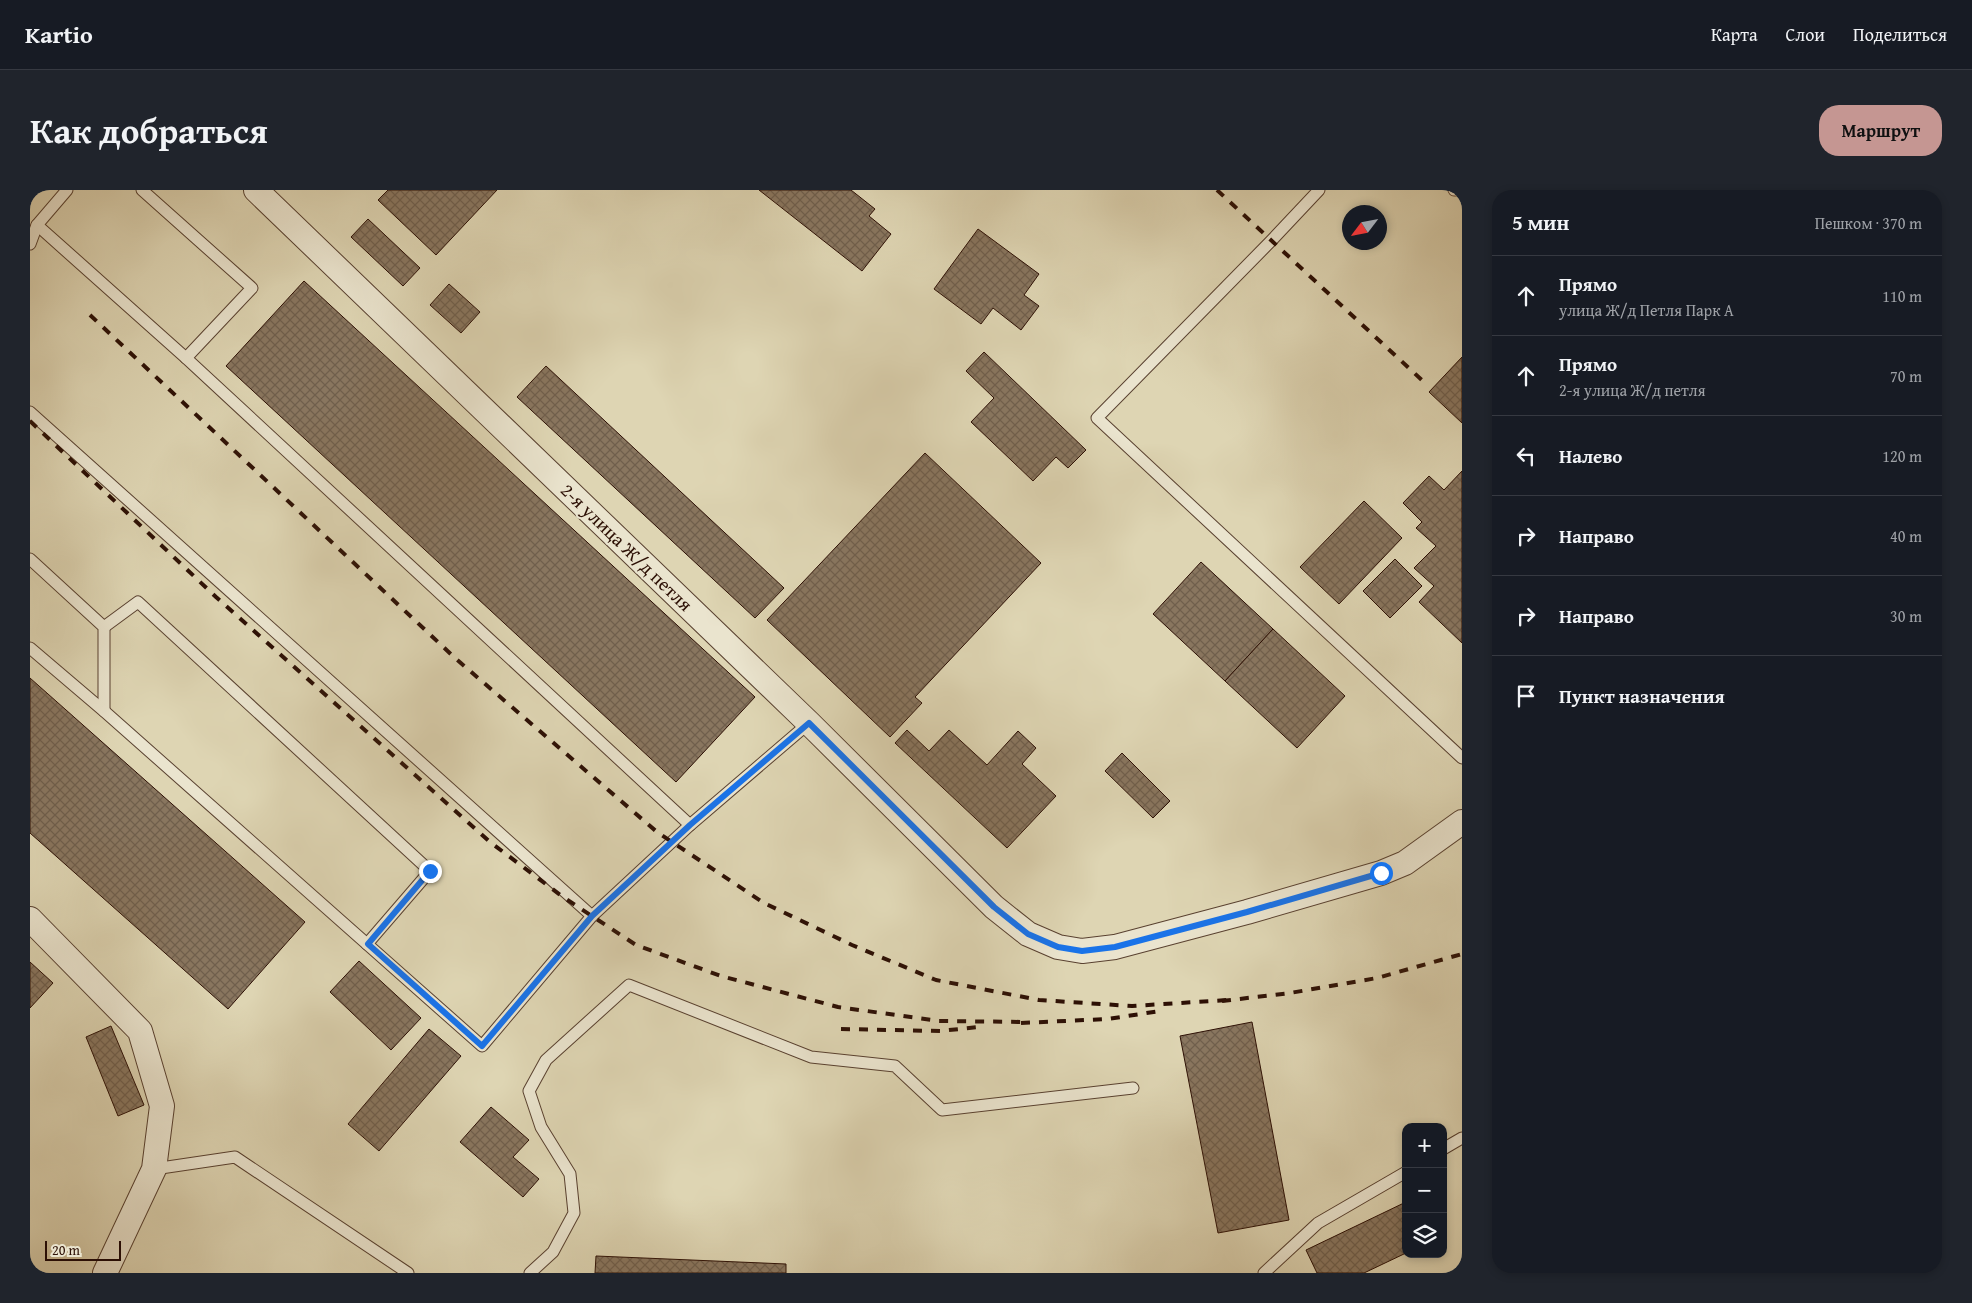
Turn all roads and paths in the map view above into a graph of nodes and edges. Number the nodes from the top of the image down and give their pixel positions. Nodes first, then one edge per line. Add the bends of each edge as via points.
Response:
1 (67, 190) edge
2 (142, 190) edge
3 (256, 190) edge
4 (1319, 190) edge
5 (37, 225) junction
6 (30, 244) edge
7 (186, 358) junction
8 (30, 412) edge
9 (30, 559) edge
10 (104, 627) junction
11 (30, 648) edge
12 (104, 710) junction
13 (809, 723) junction
14 (1462, 758) edge
15 (1462, 822) edge
16 (690, 825) junction
17 (592, 916) junction
18 (30, 919) edge
19 (368, 944) junction
20 (1133, 1088) dead end
21 (1462, 1138) edge
22 (1447, 1147) edge
23 (154, 1169) junction
24 (1402, 1174) edge
25 (105, 1273) edge
26 (408, 1273) edge
27 (530, 1273) edge
28 (1264, 1273) edge

1 - 5 lane
2 - 7 lane via 252,288
3 - 13 street, 2-я улица Ж/д петля
4 - 14 lane via 1096,418
5 - 6 lane
5 - 7 lane
7 - 16 lane
8 - 17 lane
9 - 10 lane
10 - 12 lane
10 - 19 lane via 138,602 430,871
11 - 12 lane
12 - 19 lane
13 - 15 street, 2-я улица Ж/д петля via 994,907 1028,934 1058,947 1082,951 1115,947 1381,873 1406,863
13 - 16 lane
16 - 17 lane
17 - 19 lane via 482,1046
18 - 23 street via 140,1032 162,1106
20 - 27 lane via 942,1110 895,1066 811,1057 628,985 546,1060 529,1092 540,1127 570,1174 574,1214 553,1252
21 - 22 lane
23 - 25 street
23 - 26 lane via 235,1156
24 - 28 lane via 1318,1223

